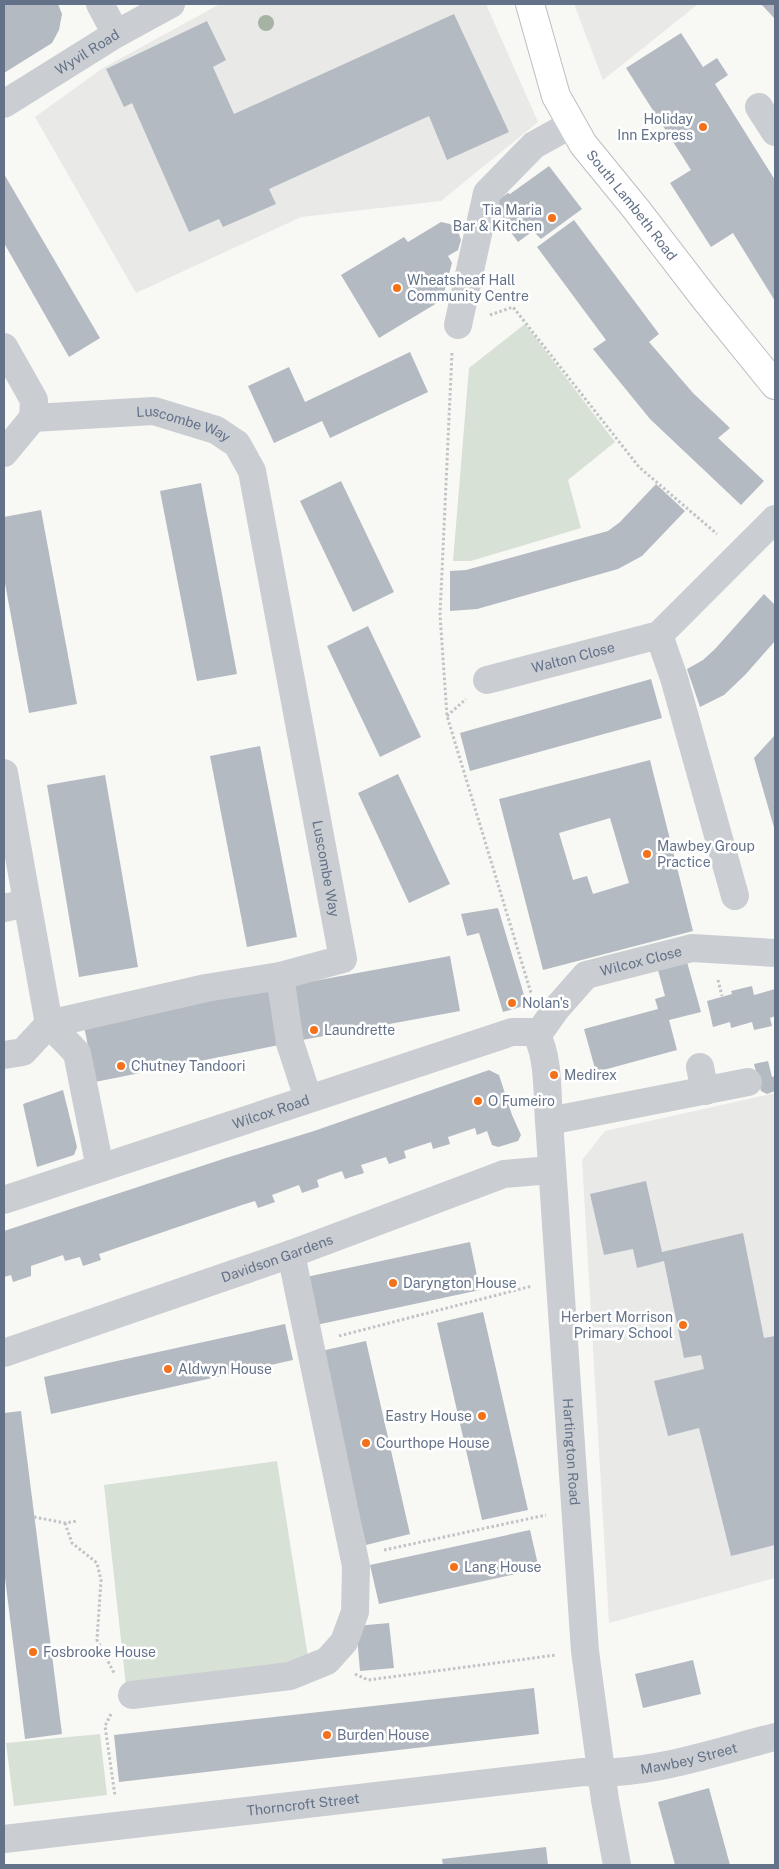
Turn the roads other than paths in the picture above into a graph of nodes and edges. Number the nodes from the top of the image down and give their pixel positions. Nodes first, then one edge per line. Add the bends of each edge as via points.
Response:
1 (100, 4) edge
2 (171, 4) edge
3 (530, 4) edge
4 (116, 34) junction
5 (4, 104) edge
6 (760, 108) dead end
7 (572, 124) junction
8 (775, 132) edge
9 (458, 322) road end
10 (4, 347) edge
11 (775, 385) edge
12 (33, 418) junction
13 (4, 453) edge
14 (775, 519) edge
15 (660, 635) junction
16 (487, 680) dead end
17 (4, 773) edge
18 (735, 896) dead end
19 (16, 905) edge
20 (775, 952) edge
21 (280, 976) junction
22 (50, 1024) junction
23 (537, 1036) junction
24 (4, 1055) edge
25 (748, 1082) dead end
26 (308, 1098) junction
27 (549, 1121) junction
28 (100, 1168) junction
29 (552, 1170) junction
30 (4, 1200) edge
31 (292, 1254) junction
32 (4, 1353) edge
33 (129, 1697) road end
34 (775, 1737) edge
35 (602, 1774) junction
36 (4, 1839) edge
37 (617, 1865) edge

1 - 4 street
2 - 4 street, Wyvil Road
3 - 7 highway, South Lambeth Road via 556,96
4 - 5 street, Wyvil Road
6 - 8 street
7 - 9 street via 534,145 487,193
7 - 11 highway, South Lambeth Road via 583,144
10 - 12 street via 34,400
12 - 13 street
12 - 21 street, Luscombe Way via 154,411 216,430 237,444 252,471 343,959
14 - 15 street
15 - 16 street, Walton Close
15 - 18 street
17 - 19 street
19 - 22 street
20 - 23 street, Wilcox Close via 692,948 586,975
21 - 22 street, Luscombe Way via 206,988
21 - 26 street via 290,1043
22 - 24 street via 23,1052
22 - 28 street via 77,1054
23 - 26 street, Wilcox Road via 530,1032 512,1032
23 - 27 street, Hartington Road via 544,1056
25 - 27 street via 702,1079
26 - 28 street, Wilcox Road
27 - 29 street, Hartington Road
28 - 30 street, Wilcox Road
29 - 31 street, Davidson Gardens via 504,1174
29 - 35 street, Hartington Road via 585,1651
31 - 32 street, Davidson Gardens
31 - 33 street via 356,1566 355,1612 344,1642 328,1661 290,1676
34 - 35 street, Mawbey Street via 664,1765
35 - 36 street, Thorncroft Street via 583,1772
35 - 37 street, Hartington Road

